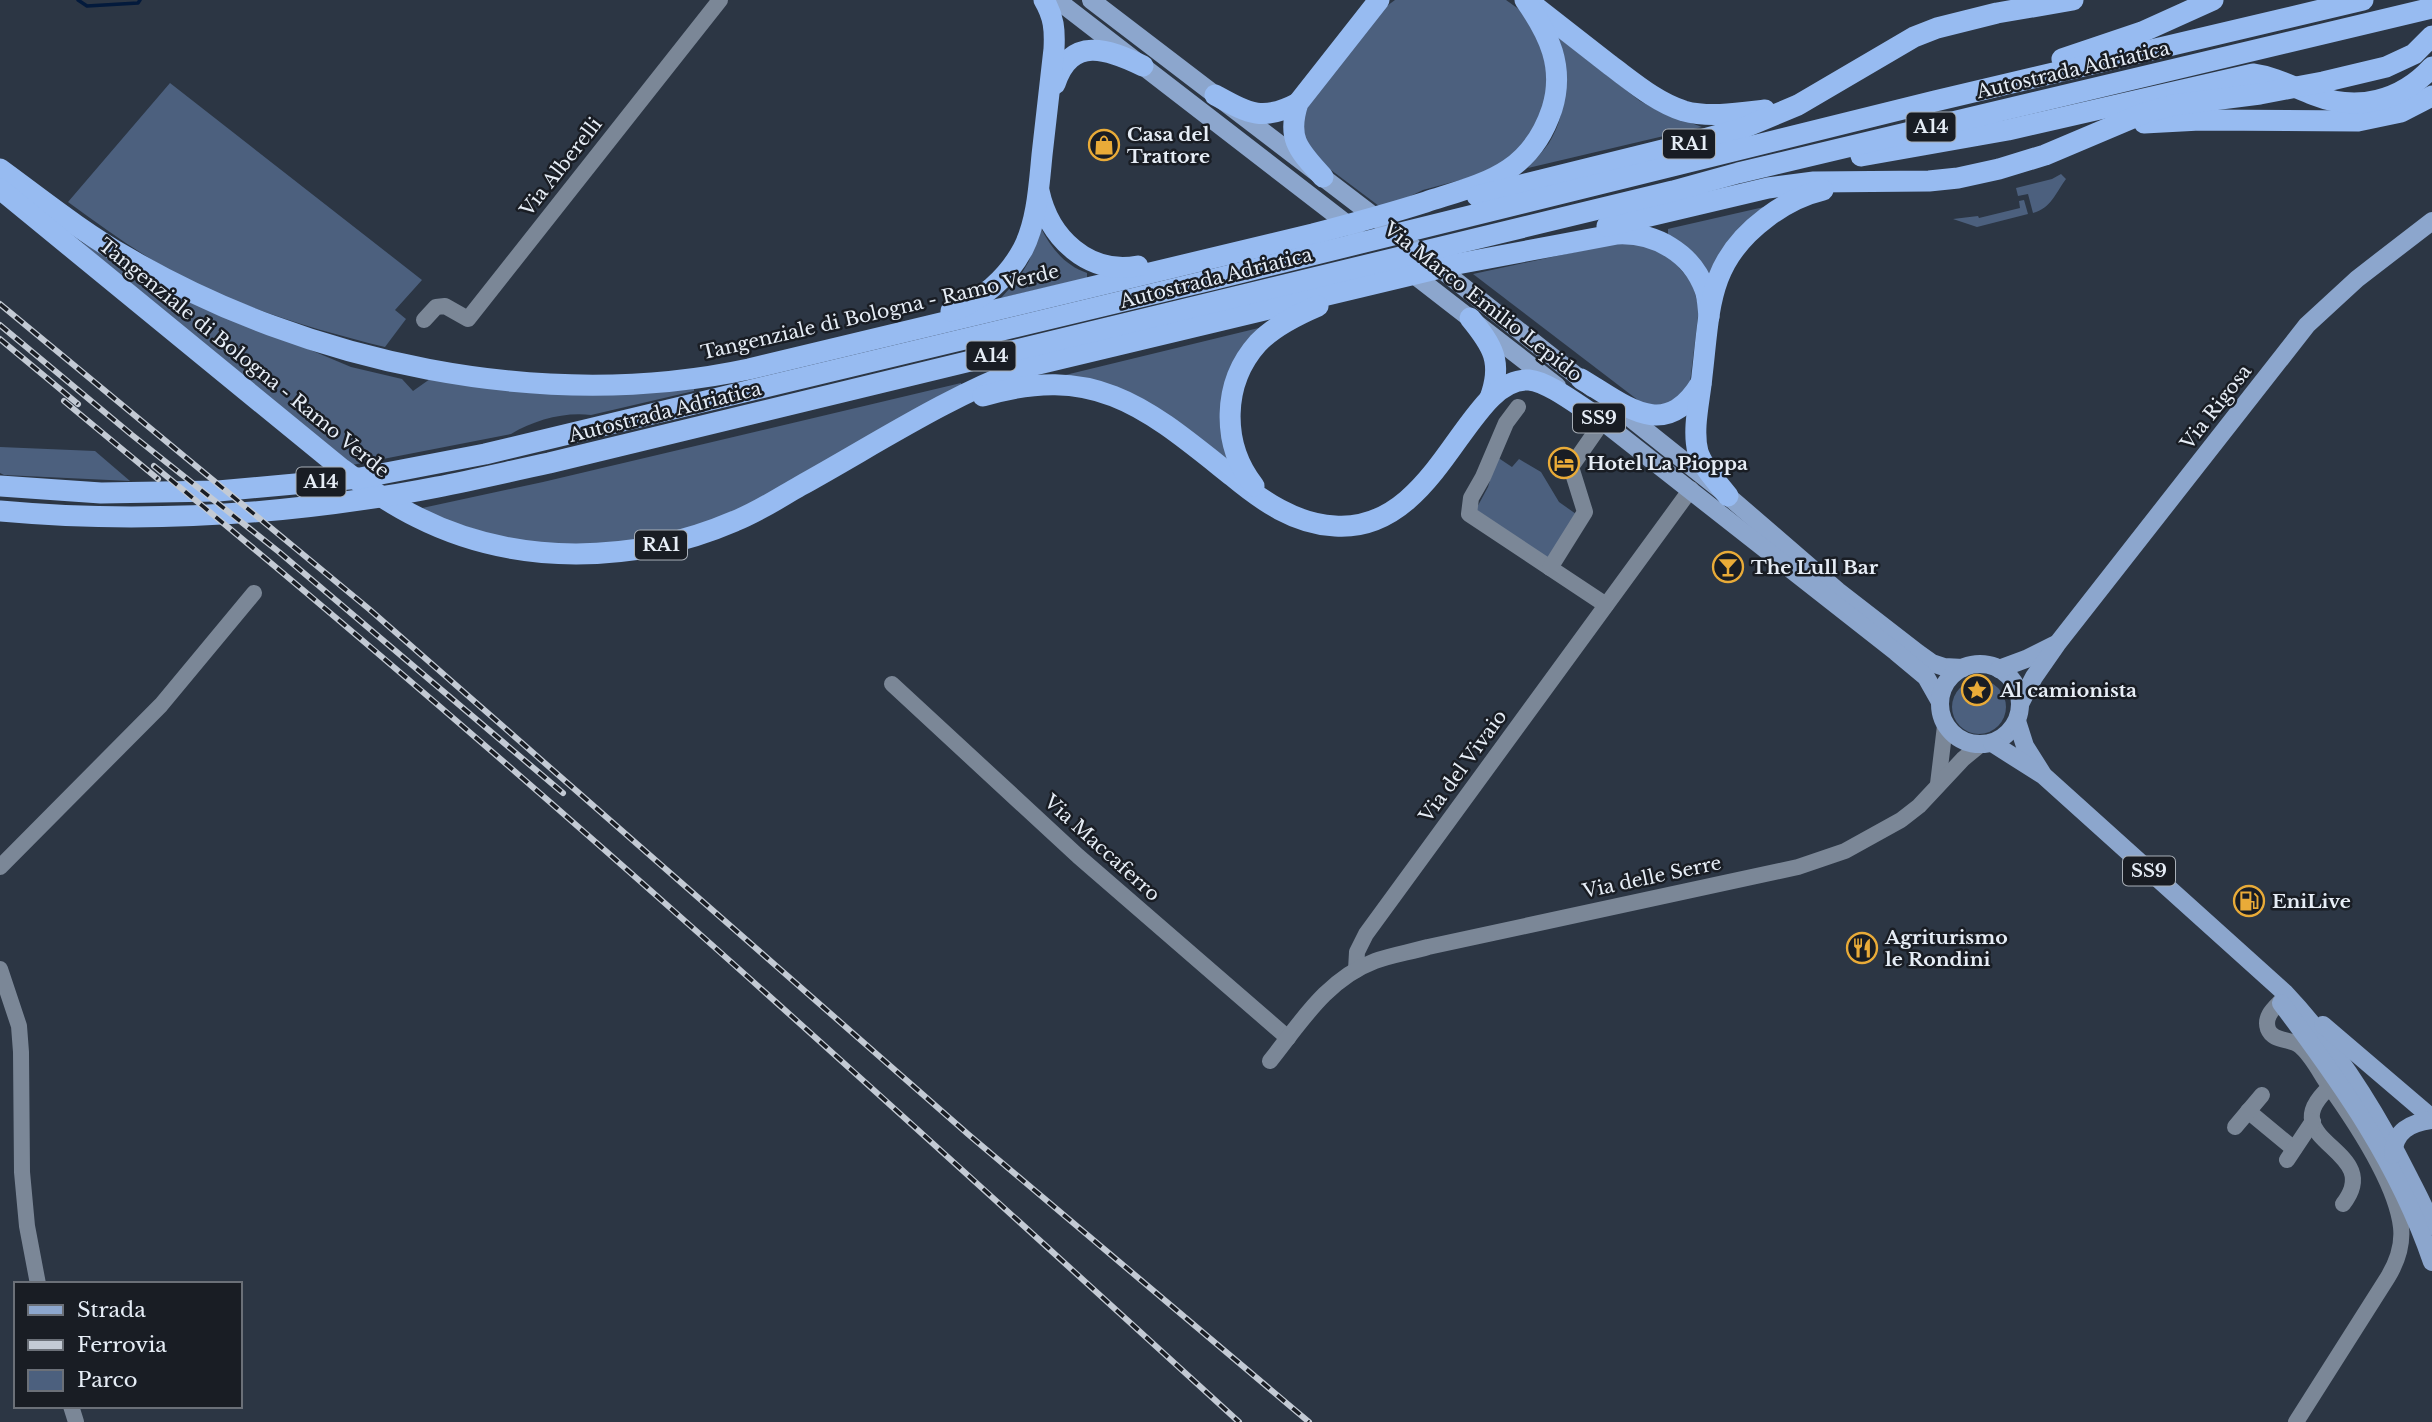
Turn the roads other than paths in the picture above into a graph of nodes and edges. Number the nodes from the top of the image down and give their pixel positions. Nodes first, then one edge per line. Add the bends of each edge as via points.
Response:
1 (720, 0) edge
2 (1044, 0) edge
3 (1057, 0) edge
4 (1091, 0) edge
5 (1379, 0) edge
6 (1525, 0) edge
7 (2074, 0) edge
8 (2213, 0) edge
9 (2363, 0) edge
10 (2429, 9) edge
11 (2432, 36) edge
12 (1143, 66) junction
13 (2432, 67) edge
14 (1215, 95) junction
15 (2432, 96) edge
16 (1935, 101) junction
17 (1298, 103) junction
18 (1798, 105) junction
19 (1048, 106) junction
20 (2108, 129) junction
21 (0, 153) edge
22 (0, 169) edge
23 (1738, 173) junction
24 (1323, 177) junction
25 (1858, 181) junction
26 (1038, 188) junction
27 (0, 189) edge
28 (0, 201) edge
29 (1393, 212) junction
30 (2432, 221) edge
31 (1312, 233) junction
32 (112, 249) junction
33 (1461, 272) junction
34 (1389, 280) junction
35 (128, 294) junction
36 (1709, 317) junction
37 (1470, 318) junction
38 (424, 320) dead end
39 (842, 346) junction
40 (1581, 379) junction
41 (1702, 382) junction
42 (1490, 398) junction
43 (1518, 407) dead end
44 (1603, 421) junction
45 (843, 463) junction
46 (0, 486) edge
47 (1691, 489) junction
48 (1728, 496) junction
49 (1266, 501) junction
50 (0, 510) edge
51 (1550, 568) junction
52 (254, 593) dead end
53 (1606, 604) junction
54 (2057, 644) junction
55 (1963, 668) junction
56 (1999, 668) junction
57 (892, 684) dead end
58 (1939, 700) junction
59 (2019, 712) junction
60 (1945, 726) junction
61 (1986, 744) junction
62 (2044, 776) junction
63 (1938, 784) junction
64 (0, 867) edge
65 (0, 969) edge
66 (1356, 970) junction
67 (2283, 997) junction
68 (1288, 1038) junction
69 (1270, 1062) dead end
70 (2330, 1087) junction
71 (2262, 1095) dead end
72 (2248, 1111) junction
73 (2432, 1119) edge
74 (2313, 1121) junction
75 (2235, 1126) dead end
76 (2393, 1147) junction
77 (2396, 1178) junction
78 (2426, 1201) edge
79 (2343, 1204) dead end
80 (2432, 1226) edge
81 (2432, 1262) edge
82 (38, 1282) edge
83 (2296, 1422) edge

1 - 38 street, Via Alberelli via 468,319 444,306 436,307
2 - 19 highway via 1055,27
3 - 12 main road, Via Marco Emilio Lepido / SS9
4 - 14 main road, Via Marco Emilio Lepido / SS9
5 - 17 highway
6 - 18 highway via 1640,87 1685,111 1741,113
6 - 29 highway via 1547,34 1557,78 1553,104 1535,144 1510,168 1481,185
7 - 18 highway, RA1 via 1937,27
8 - 16 highway via 2074,56
9 - 16 highway, Autostrada Adriatica / A14
10 - 23 highway, Autostrada Adriatica / A14
11 - 20 highway via 2414,54 2386,67 2260,94 2173,105
12 - 19 highway via 1109,50 1086,51 1060,70
12 - 37 main road, Via Marco Emilio Lepido / SS9
13 - 23 highway via 2407,89 2368,103 2340,103 2253,74 2008,130 1881,154
14 - 17 highway via 1258,114 1279,112
14 - 24 main road, Via Marco Emilio Lepido / SS9
15 - 20 highway via 2401,112 2365,120 2153,121
16 - 46 highway, Autostrada Adriatica / A14 via 485,454 360,478 287,486 172,493
17 - 24 highway via 1295,140
18 - 29 highway, RA1 via 1743,128 1675,148
19 - 26 highway
20 - 25 highway, RA1 via 2045,155 1958,178
21 - 32 highway
22 - 32 highway, Tangenziale di Bologna - Ramo Verde / RA1
23 - 50 highway, Autostrada Adriatica / A14 via 424,490 216,514 76,515
24 - 33 main road, Via Marco Emilio Lepido / SS9
25 - 33 highway, RA1 via 1814,182 1723,197
25 - 36 highway via 1791,202 1751,229 1721,268
26 - 31 highway via 1044,210 1060,237 1081,256 1111,267 1132,267
26 - 39 highway via 1023,249 992,288 960,308
27 - 35 highway, Tangenziale di Bologna - Ramo Verde / RA1
28 - 35 highway
29 - 31 highway, Tangenziale di Bologna - Ramo Verde / RA1
30 - 54 main road, Via Rigosa via 2307,325
31 - 39 highway, Tangenziale di Bologna - Ramo Verde / RA1
32 - 39 highway, Tangenziale di Bologna - Ramo Verde / RA1 via 197,295 277,328 369,356 458,374 560,384 660,382 729,373
33 - 34 highway, Tangenziale di Bologna - Ramo Verde / RA1
33 - 36 highway via 1607,236 1640,234 1664,243 1686,259 1706,292
33 - 40 main road, Via Marco Emilio Lepido / SS9
34 - 45 highway, Tangenziale di Bologna - Ramo Verde / RA1 via 1030,366 941,405
34 - 49 highway via 1284,322 1246,359 1230,401 1229,425 1240,466
35 - 45 highway, Tangenziale di Bologna - Ramo Verde / RA1 via 382,498 449,531 488,543 571,554 636,551 669,544 737,520
36 - 41 highway
37 - 42 highway via 1496,361
37 - 44 main road, Via Marco Emilio Lepido / SS9
40 - 41 highway via 1638,412 1656,417 1677,411
40 - 48 main road, Via Marco Emilio Lepido / SS9
41 - 48 highway via 1699,453
42 - 44 highway via 1509,384 1531,380
42 - 49 highway via 1428,480 1390,514 1356,525 1326,526 1299,520
43 - 51 street via 1471,498 1469,514
44 - 47 main road, Via Marco Emilio Lepido / SS9
44 - 51 street via 1571,467 1585,512
45 - 49 highway via 981,397 1016,388 1069,385 1135,404
47 - 53 street, Via del Vivaio
47 - 58 main road, Via Marco Emilio Lepido / SS9 via 1926,677
48 - 55 main road, Via Marco Emilio Lepido / SS9 via 1838,591 1932,663
51 - 53 street
52 - 64 street via 161,705
53 - 66 street, Via del Vivaio via 1366,934 1359,945
54 - 56 main road, Via Rigosa
54 - 59 main road, Via Rigosa via 2034,677
55 - 56 main road, SS9 via 1987,664
55 - 58 main road via 1947,681
56 - 59 main road, SS9 via 2014,683
57 - 68 street, Via Maccaferro via 1078,856
58 - 60 main road, SS9
59 - 61 main road via 2011,730
59 - 62 main road, SS9 via 2025,746
60 - 61 main road, SS9 via 1960,740
60 - 63 street
61 - 62 main road, SS9
61 - 63 street, Via delle Serre
62 - 67 main road, SS9
63 - 66 street, Via delle Serre via 1901,820 1828,858 1388,957
65 - 82 street via 19,1026 22,1172
66 - 68 street via 1322,995
67 - 70 street via 2268,1018 2270,1033 2300,1046
67 - 73 main road
67 - 76 main road, SS9 via 2308,1018 2358,1087
67 - 77 main road, SS9 via 2355,1104
68 - 69 street
70 - 74 street via 2317,1099
70 - 83 street via 2383,1176 2398,1210 2402,1237 2388,1278
71 - 72 street
72 - 74 street via 2290,1155
72 - 75 street
73 - 76 main road via 2401,1131
74 - 79 street via 2320,1137 2354,1174
76 - 77 main road
76 - 78 main road, SS9
77 - 78 main road
77 - 81 main road, SS9
78 - 80 main road, SS9

